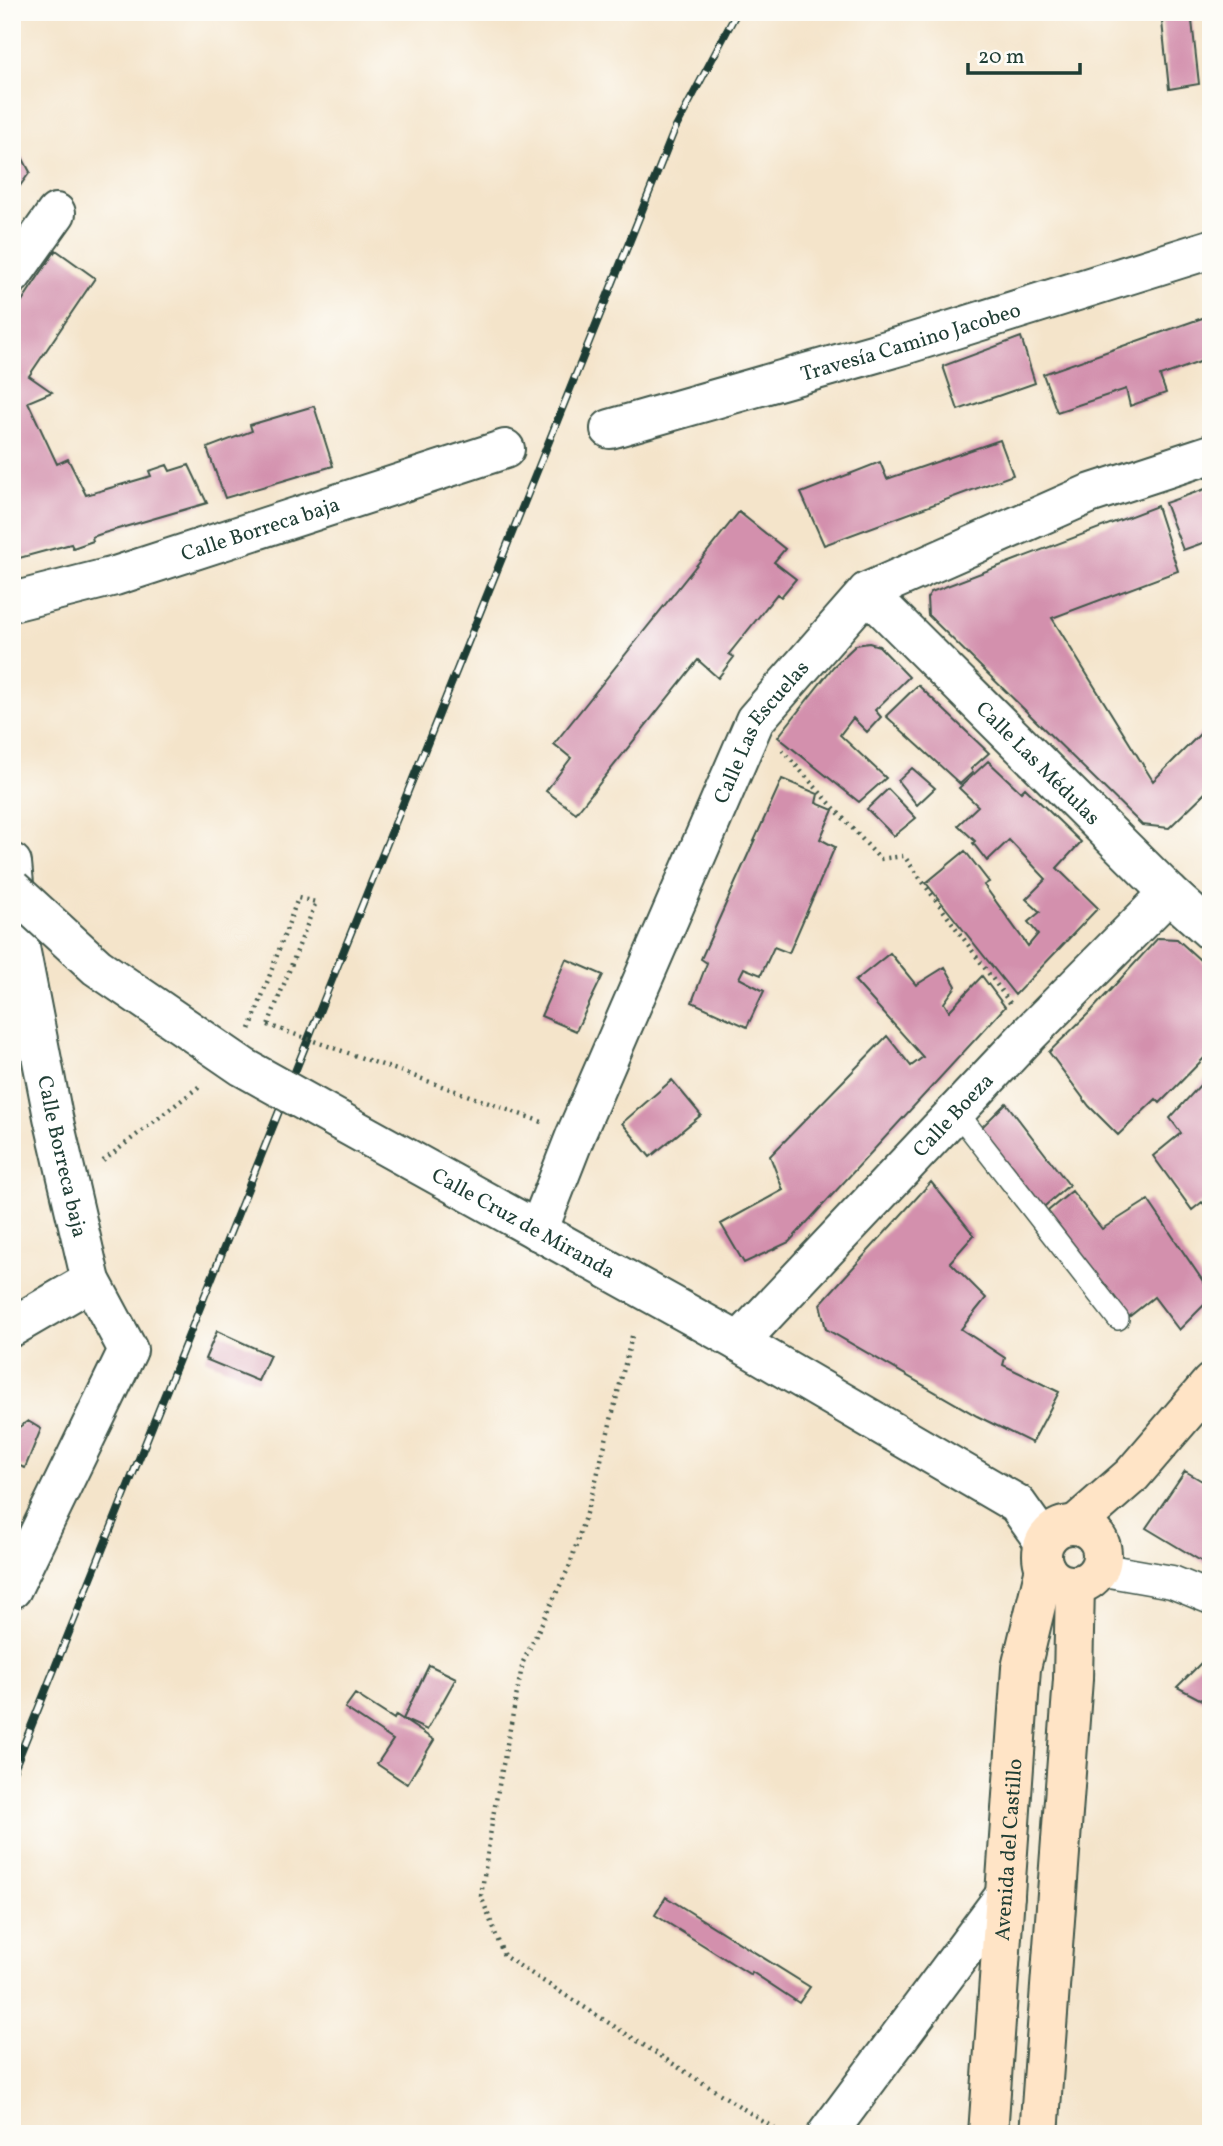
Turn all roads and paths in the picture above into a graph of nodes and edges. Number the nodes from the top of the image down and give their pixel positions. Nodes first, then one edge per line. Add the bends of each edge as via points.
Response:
1 (56, 213) dead end
2 (1211, 249) edge
3 (12, 275) edge
4 (610, 429) dead end
5 (505, 449) dead end
6 (1211, 454) edge
7 (867, 592) junction
8 (12, 602) edge
9 (755, 720) junction
10 (12, 863) edge
11 (12, 888) edge
12 (1169, 893) junction
13 (1211, 931) edge
14 (268, 1025) dead end
15 (1031, 1032) junction
16 (956, 1111) junction
17 (576, 1134) junction
18 (538, 1231) junction
19 (91, 1282) junction
20 (1118, 1319) dead end
21 (12, 1327) edge
22 (632, 1336) dead end
23 (740, 1342) junction
24 (1211, 1383) edge
25 (1073, 1555) junction
26 (12, 1590) edge
27 (1211, 1598) edge
28 (1005, 1895) junction
29 (783, 2134) edge
30 (827, 2134) edge
31 (988, 2134) edge
32 (1039, 2134) edge

1 - 3 street
2 - 4 street, Travesía Camino Jacobeo via 891,349
5 - 8 street, Calle Borreca baja via 115,576
6 - 7 street, Calle Las Escuelas via 1089,494
7 - 9 street, Calle Las Escuelas
7 - 12 street, Calle Las Médulas
9 - 15 path via 880,859 904,856
9 - 17 street, Calle Las Escuelas
10 - 19 street, Calle Borreca baja via 20,947
11 - 18 street, Calle Cruz de Miranda, bridge via 97,967 243,1067
12 - 13 street, Calle Las Médulas
12 - 15 street, Calle Boeza
14 - 17 path, bridge
15 - 16 street, Calle Boeza
16 - 20 lane
16 - 23 street, Calle Boeza
17 - 18 street, Calle Las Escuelas
18 - 23 street, Calle Cruz de Miranda
19 - 21 street
19 - 26 street, Calle Borreca baja via 128,1350
22 - 29 path via 570,1565 523,1662 481,1896 504,1956
23 - 25 street, Calle Cruz de Miranda via 1017,1504
24 - 25 main road via 1132,1475
25 - 27 street via 1172,1582
25 - 28 main road, Avenida del Castillo via 1021,1668
25 - 32 main road via 1073,1679
28 - 30 street
28 - 31 main road, Avenida del Castillo

